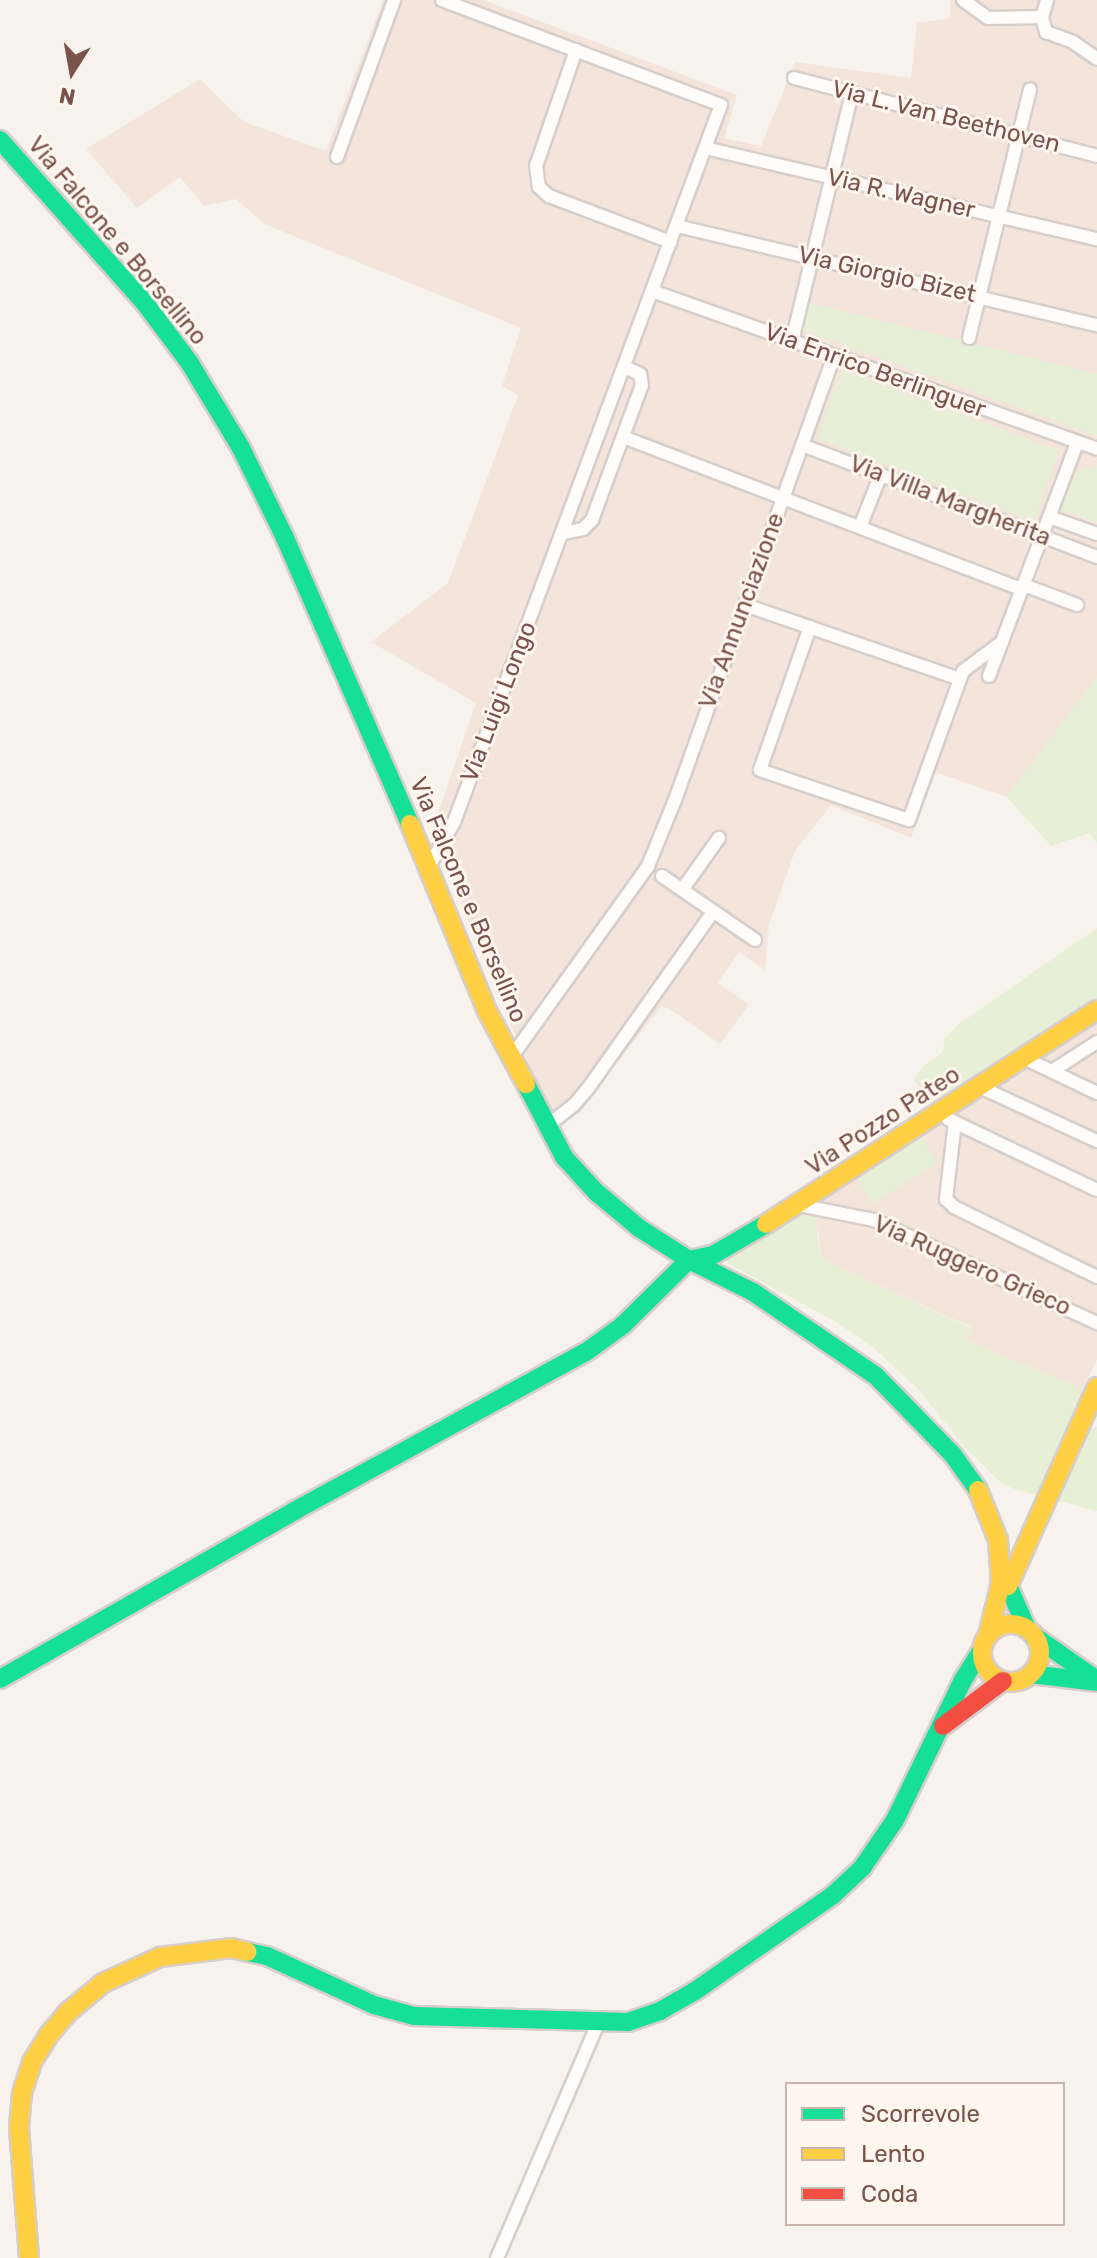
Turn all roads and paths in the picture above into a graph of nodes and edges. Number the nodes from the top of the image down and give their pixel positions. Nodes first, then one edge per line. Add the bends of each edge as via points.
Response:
1 (394, 0) edge
2 (442, 0) edge
3 (1047, 0) edge
4 (966, 1) edge
5 (1042, 17) junction
6 (576, 50) junction
7 (1097, 59) edge
8 (794, 78) dead end
9 (1030, 89) dead end
10 (852, 93) junction
11 (1016, 134) junction
12 (0, 140) edge
13 (705, 148) junction
14 (1097, 156) edge
15 (337, 157) dead end
16 (832, 178) junction
17 (998, 216) junction
18 (677, 226) junction
19 (1097, 239) edge
20 (671, 242) junction
21 (812, 257) junction
22 (652, 291) junction
23 (979, 297) junction
24 (1097, 325) edge
25 (969, 338) dead end
26 (792, 341) junction
27 (834, 356) junction
28 (624, 367) junction
29 (623, 437) junction
30 (1077, 443) junction
31 (802, 445) junction
32 (1097, 449) edge
33 (881, 474) junction
34 (783, 497) junction
35 (1049, 517) junction
36 (860, 527) junction
37 (563, 533) junction
38 (1097, 534) edge
39 (1042, 536) junction
40 (1097, 557) edge
41 (1023, 587) junction
42 (745, 605) junction
43 (1077, 605) dead end
44 (810, 627) junction
45 (1002, 642) junction
46 (989, 676) dead end
47 (960, 679) junction
48 (719, 838) dead end
49 (428, 868) junction
50 (662, 876) dead end
51 (682, 890) junction
52 (713, 912) junction
53 (755, 940) dead end
54 (1097, 1010) edge
55 (1097, 1042) edge
56 (1024, 1058) junction
57 (510, 1059) junction
58 (1052, 1071) junction
59 (980, 1087) junction
60 (1097, 1093) edge
61 (947, 1118) junction
62 (547, 1126) junction
63 (1097, 1141) edge
64 (1097, 1190) edge
65 (799, 1205) junction
66 (689, 1260) junction
67 (1097, 1277) edge
68 (1097, 1323) edge
69 (1097, 1387) edge
70 (1092, 1412) edge
71 (1004, 1578) junction
72 (1030, 1632) junction
73 (985, 1642) junction
74 (1031, 1674) junction
75 (0, 1679) edge
76 (1003, 1681) junction
77 (1097, 1681) edge
78 (940, 1728) junction
79 (598, 2023) junction
80 (29, 2258) edge
81 (497, 2258) edge

1 - 15 street
2 - 6 street
3 - 5 street
4 - 5 street via 988,18
5 - 7 street via 1049,35 1073,42
6 - 13 street, Via Luigi Longo via 721,105
6 - 20 street via 536,166 539,187 549,196
8 - 10 street, Via L. Van Beethoven
9 - 11 street
10 - 11 street, Via L. Van Beethoven
10 - 16 street
11 - 14 street, Via L. Van Beethoven
11 - 17 street
12 - 49 street, Via Falcone e Borsellino via 144,302 189,362 241,448
13 - 16 street, Via R. Wagner
13 - 18 street, Via Luigi Longo
16 - 17 street, Via R. Wagner
16 - 21 street
17 - 19 street, Via R. Wagner
17 - 23 street
18 - 20 street, Via Luigi Longo
18 - 21 street, Via Giorgio Bizet
20 - 22 street, Via Luigi Longo
21 - 23 street, Via Giorgio Bizet
21 - 26 street
22 - 26 street, Via Enrico Berlinguer
22 - 28 street, Via Luigi Longo
23 - 24 street, Via Giorgio Bizet
23 - 25 street
26 - 27 street, Via Enrico Berlinguer
27 - 30 street, Via Enrico Berlinguer
27 - 31 street, Via Annunciazione
28 - 29 street via 643,379
28 - 37 street, Via Luigi Longo
29 - 34 street
29 - 37 street via 592,520 583,529
30 - 32 street, Via Enrico Berlinguer
30 - 35 street
31 - 33 street, Via Villa Margherita
31 - 34 street, Via Annunciazione
33 - 36 street
33 - 39 street, Via Villa Margherita
34 - 36 street
34 - 42 street, Via Annunciazione
35 - 38 street, Via Villa Margherita
35 - 39 street
36 - 41 street
37 - 49 street, Via Luigi Longo via 454,822
39 - 40 street, Via Villa Margherita
39 - 41 street
41 - 43 street
41 - 45 street
42 - 44 street
42 - 57 street, Via Annunciazione via 648,866
44 - 47 street
44 - 47 street via 760,770 909,820
45 - 46 street
45 - 47 street via 963,671
48 - 51 street
49 - 57 street, Via Falcone e Borsellino
50 - 51 street
51 - 52 street
52 - 53 street
52 - 62 street via 589,1087
54 - 56 street, Via Pozzo Pateo
55 - 58 street
56 - 58 street
56 - 59 street, Via Pozzo Pateo
57 - 62 street, Via Falcone e Borsellino
58 - 60 street
59 - 61 street, Via Pozzo Pateo
59 - 63 street
61 - 64 street
61 - 65 street, Via Pozzo Pateo
61 - 67 street via 946,1199
62 - 66 street, Via Falcone e Borsellino via 564,1157 596,1192
65 - 66 street, Via Pozzo Pateo via 713,1255
65 - 68 street, Via Ruggero Grieco via 874,1220
66 - 71 street, Via Falcone e Borsellino via 753,1292 823,1339 876,1376 925,1423 977,1487 998,1540
66 - 75 street via 623,1325 586,1352
69 - 70 street
70 - 71 street
71 - 72 street, Via Falcone e Borsellino
71 - 73 street, Via Falcone e Borsellino
72 - 73 street via 1002,1626
72 - 74 street via 1040,1660
72 - 77 street
73 - 76 street via 989,1673
73 - 78 street, Via Falcone e Borsellino
74 - 76 street
74 - 77 street
76 - 78 street
78 - 79 street, Via Falcone e Borsellino via 895,1820 862,1868 833,1895 660,2011 628,2022
79 - 80 street, Via Falcone e Borsellino via 414,2016 374,2005 267,1956 231,1948 160,1957 103,1983 67,2013 32,2062 19,2127
79 - 81 street

